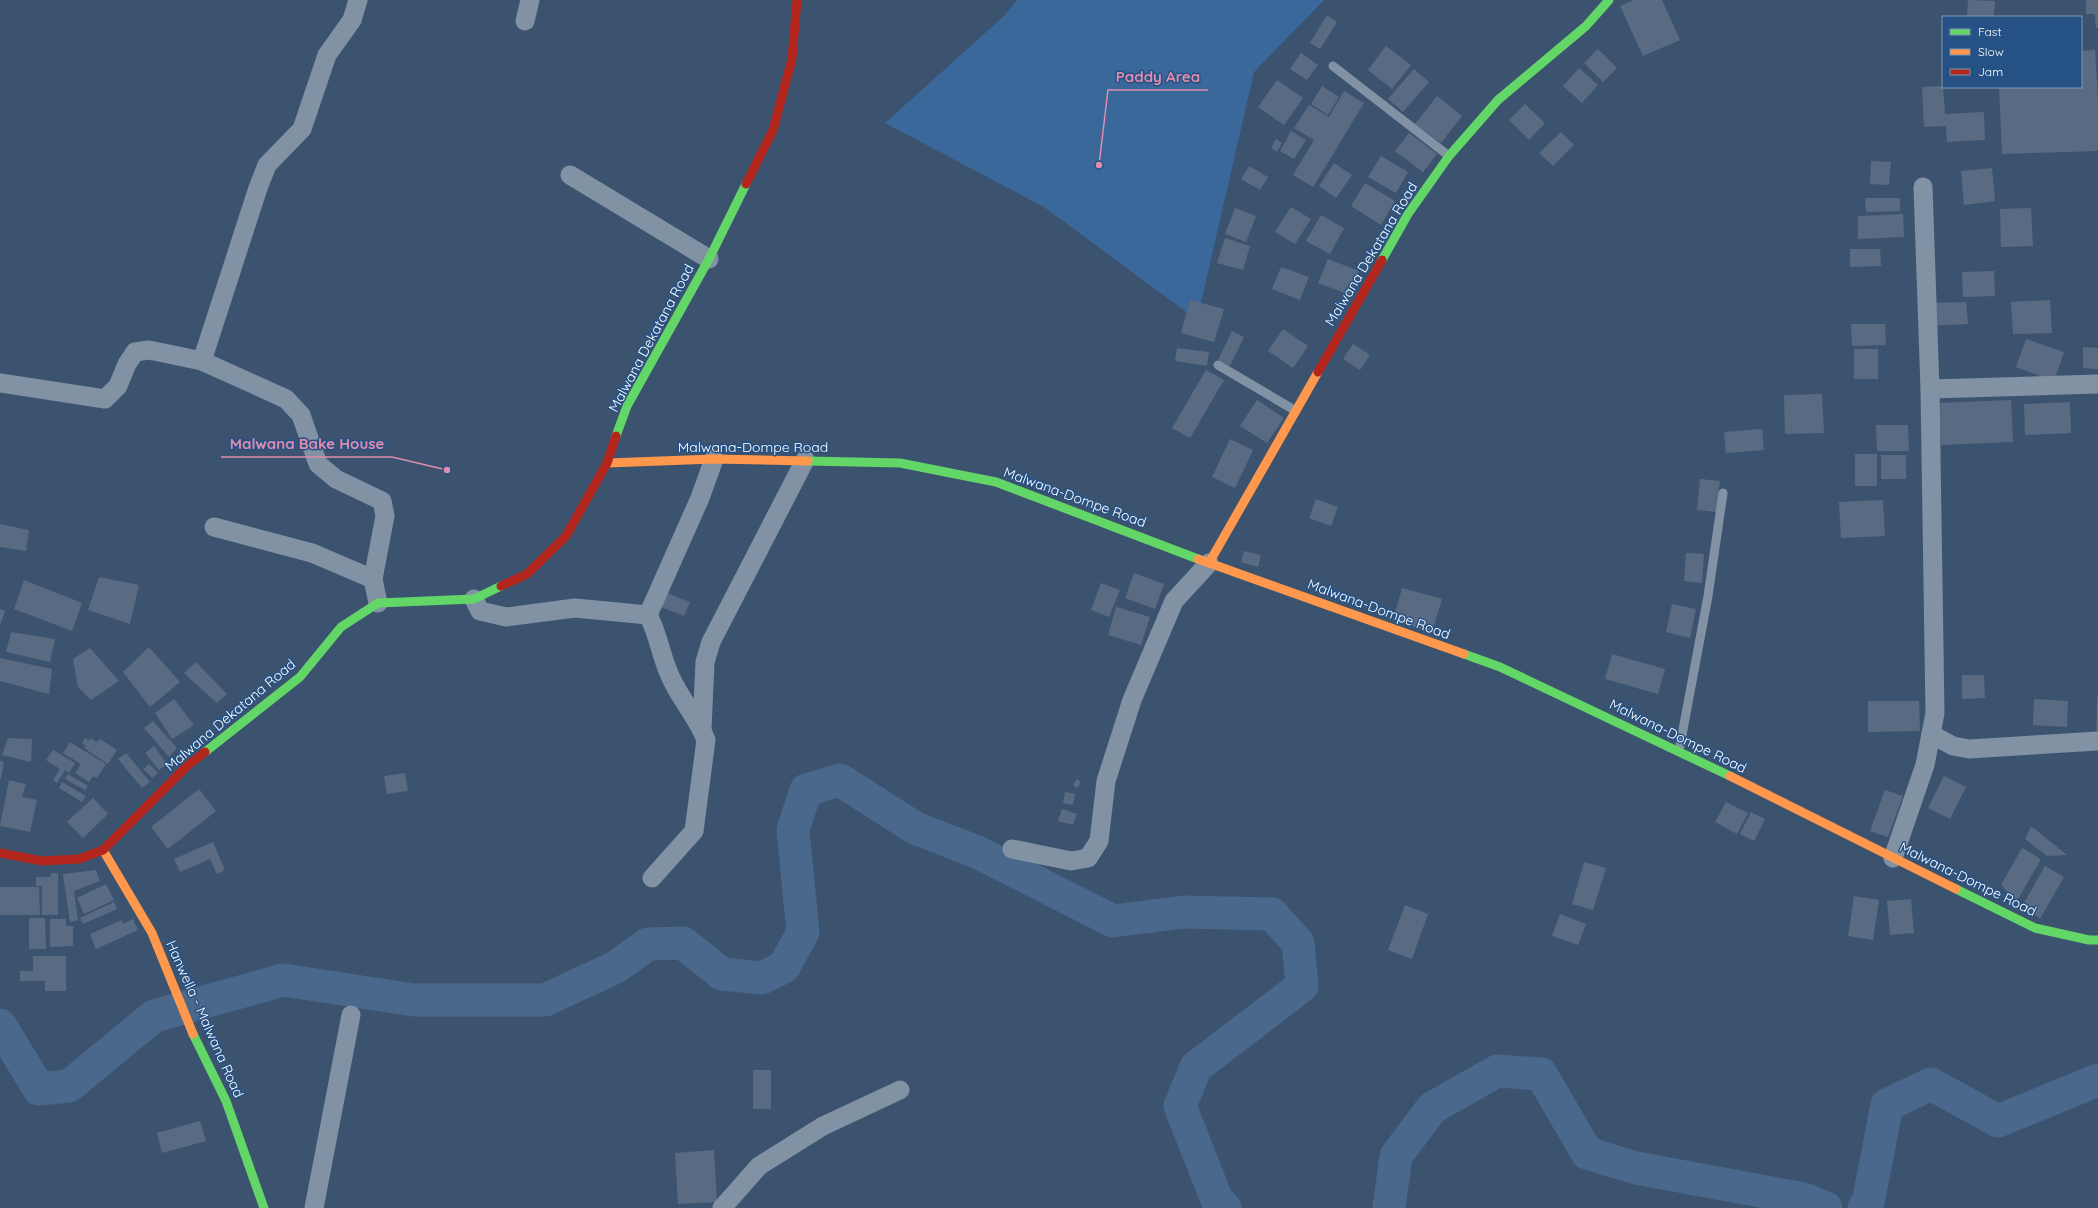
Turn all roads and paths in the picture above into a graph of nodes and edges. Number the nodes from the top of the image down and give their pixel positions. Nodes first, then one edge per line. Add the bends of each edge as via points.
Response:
1 (358, 0) edge
2 (530, 0) edge
3 (798, 0) edge
4 (1609, 0) edge
5 (525, 21) dead end
6 (1333, 66) dead end
7 (1449, 156) junction
8 (570, 175) dead end
9 (1923, 187) dead end
10 (709, 259) junction
11 (202, 361) junction
12 (1218, 365) dead end
13 (0, 383) edge
14 (2098, 384) edge
15 (1930, 389) junction
16 (1296, 411) junction
17 (714, 458) junction
18 (805, 460) junction
19 (607, 463) junction
20 (1723, 493) dead end
21 (214, 527) dead end
22 (1209, 563) junction
23 (373, 579) junction
24 (474, 599) junction
25 (378, 603) junction
26 (648, 615) junction
27 (702, 729) junction
28 (1931, 734) junction
29 (2098, 741) edge
30 (1679, 751) junction
31 (1012, 849) dead end
32 (103, 850) junction
33 (0, 853) edge
34 (1893, 858) junction
35 (652, 878) dead end
36 (2098, 940) edge
37 (351, 1015) dead end
38 (900, 1090) dead end
39 (264, 1208) edge
40 (314, 1208) edge
41 (722, 1208) edge

1 - 11 street via 352,20 327,55 302,129 267,165
2 - 5 street
3 - 10 street, Malwana Dekatana Road via 792,59 773,130
4 - 7 street, Malwana Dekatana Road via 1586,26 1498,100
6 - 7 lane
7 - 16 street, Malwana Dekatana Road via 1408,214
8 - 10 street
9 - 15 street
10 - 19 street, Malwana Dekatana Road via 627,406
11 - 13 street via 149,350 135,352 118,386 105,399
11 - 23 street via 286,399 301,415 318,464 336,480 382,501 384,516
12 - 16 lane
14 - 15 street
15 - 28 street via 1936,713
16 - 22 street, Malwana Dekatana Road
17 - 18 street, Malwana-Dompe Road
17 - 19 street, Malwana-Dompe Road
17 - 26 street via 700,498
18 - 22 street, Malwana-Dompe Road via 900,463 996,482
18 - 27 street via 711,642 705,662
19 - 24 street, Malwana Dekatana Road via 566,536 527,574
20 - 30 lane via 1708,596
21 - 23 street via 312,553
22 - 30 street, Malwana-Dompe Road via 1500,667
22 - 31 street via 1174,601 1132,700 1106,781 1099,842 1088,858 1071,861
23 - 25 street
24 - 25 street, Malwana Dekatana Road
24 - 26 street via 480,611 506,617 575,608
25 - 32 street, Malwana Dekatana Road via 342,627 300,677 187,766
26 - 27 street via 671,678
27 - 35 street via 706,740 694,832
28 - 29 street via 1953,746 1969,749
28 - 34 street via 1924,765
30 - 34 street, Malwana-Dompe Road
32 - 33 street, Malwana Dekatana Road via 79,859 42,861
32 - 39 street, Hanwella - Malwana Road via 152,933 193,1034 226,1101
34 - 36 street, Malwana-Dompe Road via 2035,928
37 - 40 street
38 - 41 street via 823,1126 759,1166

